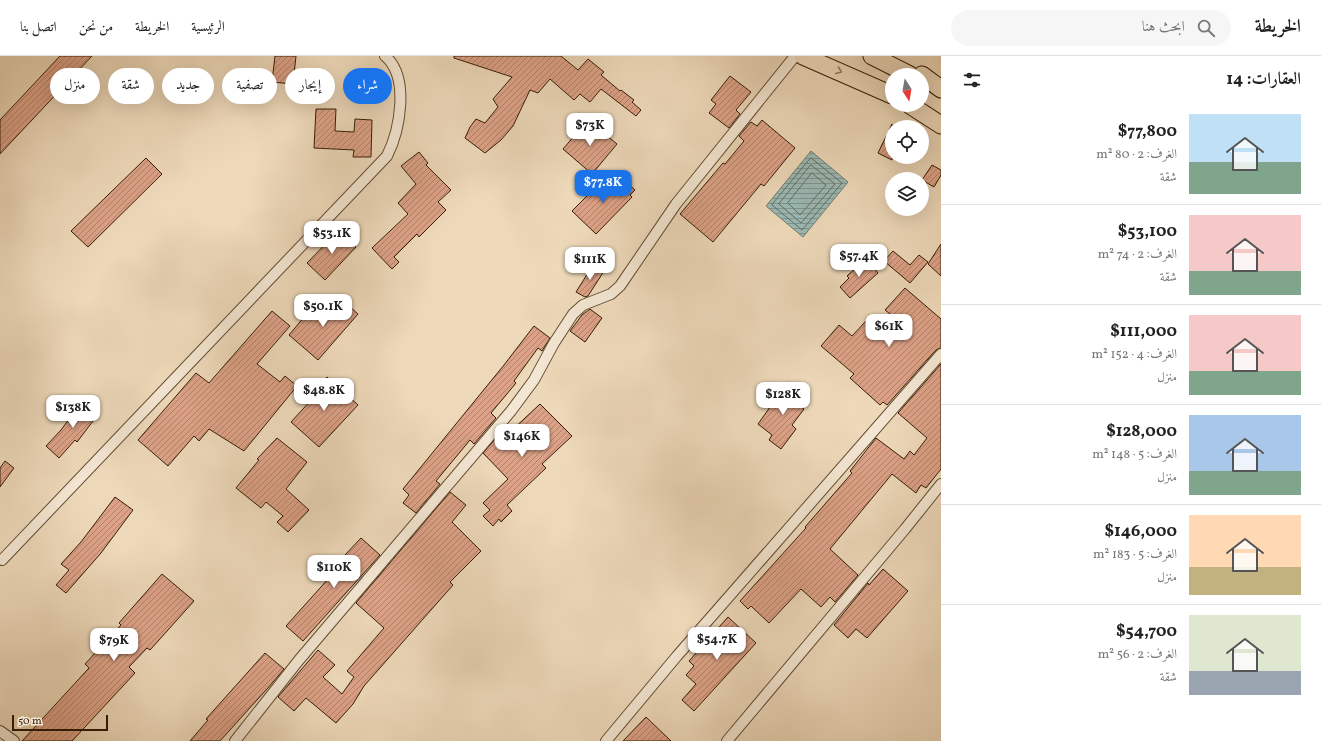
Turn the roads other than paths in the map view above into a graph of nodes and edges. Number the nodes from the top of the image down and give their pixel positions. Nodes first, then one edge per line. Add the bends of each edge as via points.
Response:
1 (385, 56) edge
2 (795, 56) edge
3 (803, 56) edge
4 (872, 56) edge
5 (896, 56) edge
6 (896, 68) edge
7 (912, 68) edge
8 (929, 81) edge
9 (929, 84) edge
10 (941, 90) edge
11 (885, 92) edge
12 (921, 112) edge
13 (941, 125) edge
14 (941, 354) edge
15 (941, 484) edge
16 (2, 560) dead end
17 (0, 731) edge
18 (14, 741) edge
19 (235, 741) edge
20 (606, 741) edge
21 (727, 741) edge

1 - 16 street via 397,72 400,94 398,126 387,156
2 - 19 street via 676,204 620,286 611,294 583,305 573,314 534,380 511,411 299,660
3 -> 11 highway
4 - 6 highway
5 - 7 highway
8 - 10 highway
9 - 10 highway
12 - 13 highway
14 - 20 street
15 - 21 street
17 - 18 street

